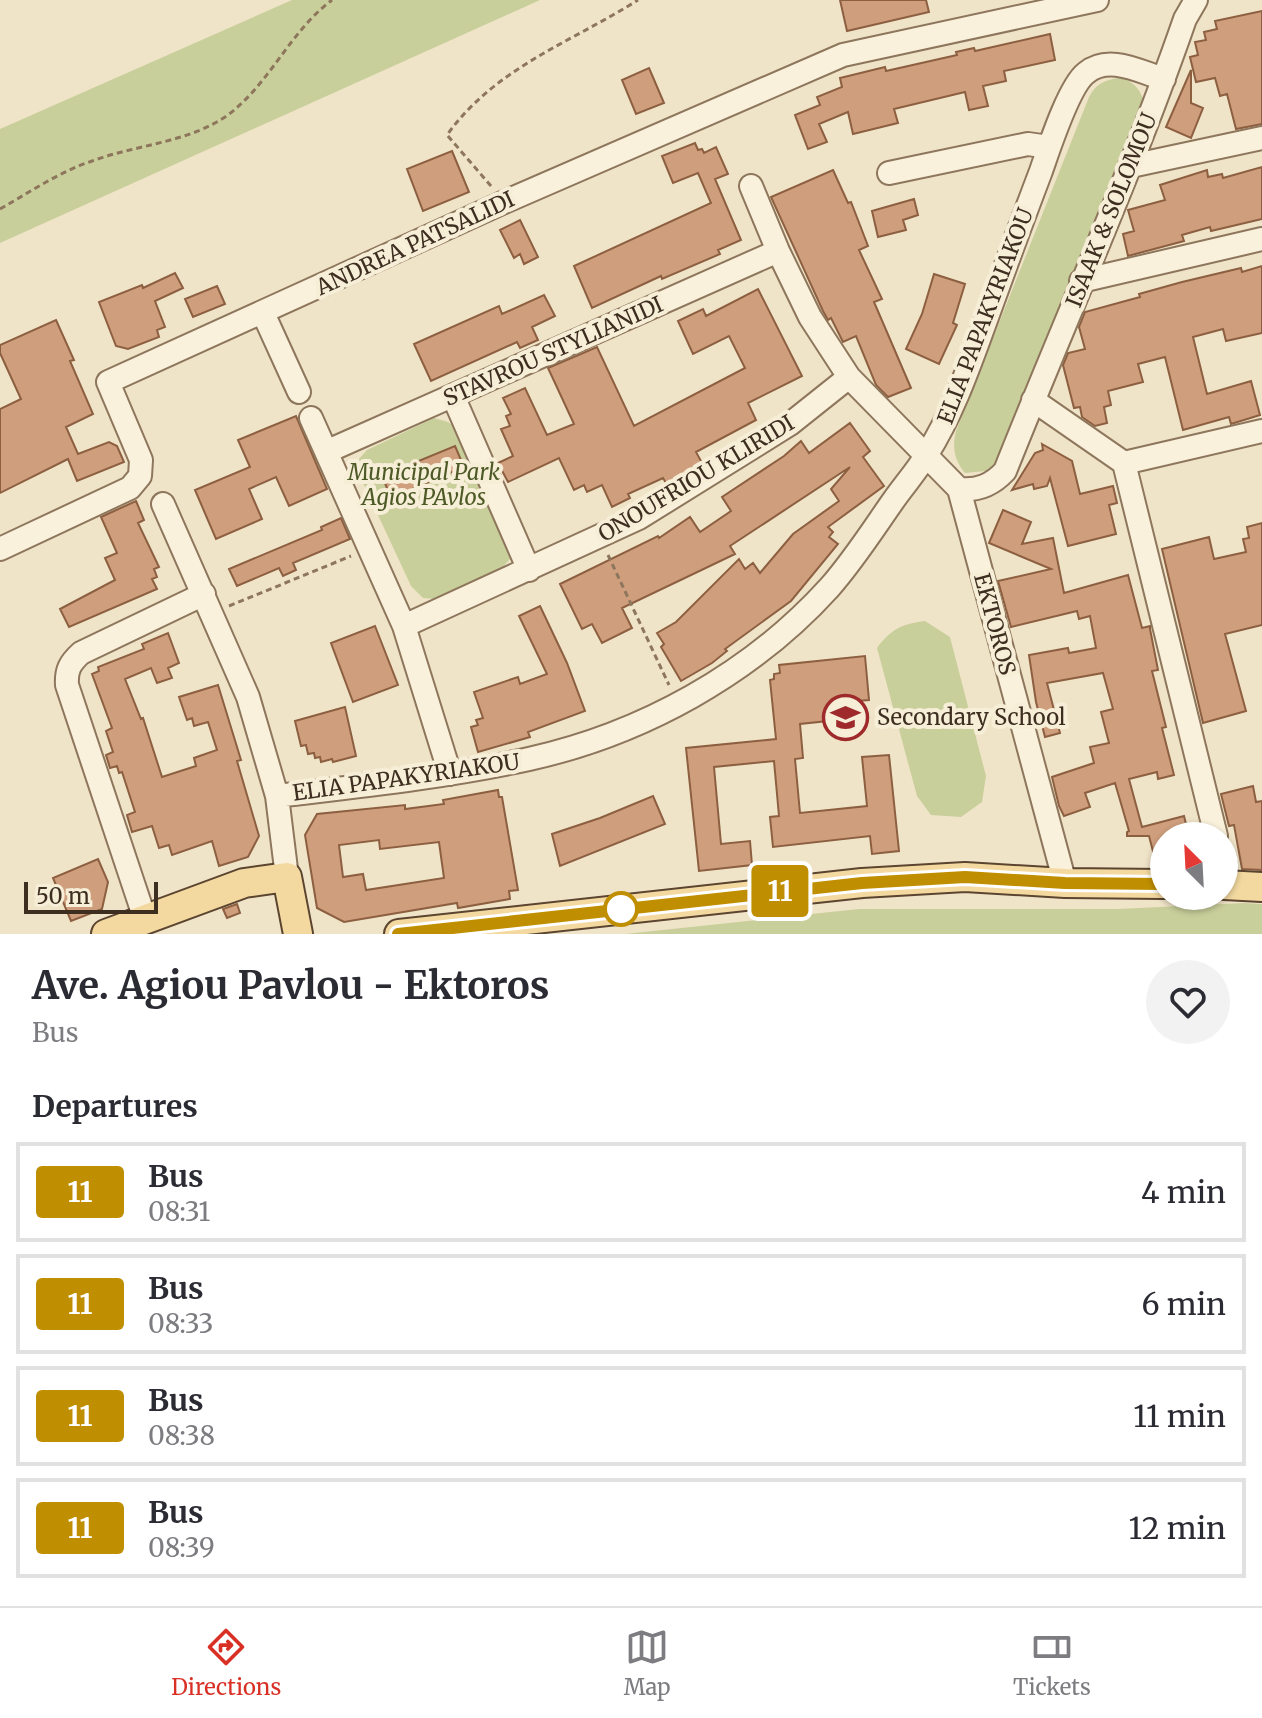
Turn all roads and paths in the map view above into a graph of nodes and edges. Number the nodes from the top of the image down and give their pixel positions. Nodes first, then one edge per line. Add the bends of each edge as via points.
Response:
1 (332, 0) edge
2 (638, 0) edge
3 (1097, 0) edge
4 (1191, 10) edge
5 (1164, 79) junction
6 (1262, 138) edge
7 (1049, 147) junction
8 (1131, 166) junction
9 (889, 173) dead end
10 (751, 186) dead end
11 (502, 203) junction
12 (0, 209) edge
13 (1262, 239) edge
14 (778, 251) junction
15 (1081, 281) junction
16 (263, 313) junction
17 (849, 377) junction
18 (299, 392) dead end
19 (453, 396) junction
20 (1033, 400) junction
21 (311, 418) dead end
22 (1262, 431) edge
23 (328, 451) junction
24 (926, 456) junction
25 (1124, 463) junction
26 (959, 489) junction
27 (163, 504) dead end
28 (600, 537) junction
29 (370, 548) junction
30 (0, 549) edge
31 (529, 570) junction
32 (208, 603) junction
33 (404, 626) junction
34 (678, 703) junction
35 (450, 774) junction
36 (277, 796) junction
37 (1213, 822) edge
38 (287, 877) junction
39 (1238, 882) edge
40 (1065, 883) junction
41 (1150, 884) edge
42 (1262, 887) edge
43 (145, 919) junction
44 (106, 934) edge
45 (298, 934) edge
46 (399, 934) edge

1 - 12 path via 302,26 249,95 226,116 195,132 71,169
2 - 11 path via 485,91 447,135
3 - 11 street, ANDREA PATSALIDI via 843,55
4 - 5 street, ISAAK & SOLOMOU
5 - 7 street, ELIA PAPAKYRIAKOU via 1115,64 1085,73
5 - 8 street, ISAAK & SOLOMOU
6 - 8 street
7 - 9 street via 1028,144
7 - 24 street, ELIA PAPAKYRIAKOU via 963,381
8 - 15 street, ISAAK & SOLOMOU
10 - 14 street
11 - 16 street, ANDREA PATSALIDI
13 - 15 street
14 - 17 street via 810,317
14 - 19 street, STAVROU STYLIANIDI
15 - 20 street, ISAAK & SOLOMOU
16 - 18 street
16 - 30 street, ANDREA PATSALIDI via 108,382 141,460 140,476 130,488
17 - 24 street
17 - 28 street, ONOUFRIOU KLIRIDI via 790,424
19 - 23 street, STAVROU STYLIANIDI
19 - 31 street
20 - 25 street
20 - 26 street via 1005,471 985,487
21 - 23 street
22 - 25 street
23 - 29 street
24 - 26 street
24 - 34 street, ELIA PAPAKYRIAKOU via 847,567 811,607 749,661
25 - 37 street
26 - 40 street, EKTOROS
27 - 32 street
28 - 31 street, ONOUFRIOU KLIRIDI
28 - 34 path
29 - 32 path
29 - 33 street
31 - 33 street, ONOUFRIOU KLIRIDI
32 - 36 street via 248,697
32 - 43 street via 81,653 67,673
33 - 35 street
34 - 35 street, ELIA PAPAKYRIAKOU via 585,743
35 - 36 street, ELIA PAPAKYRIAKOU
36 - 38 street
38 - 43 main road via 244,883
38 - 45 main road
39 - 42 main road
40 - 41 main road
40 - 46 main road via 965,877 862,883
43 - 44 main road

